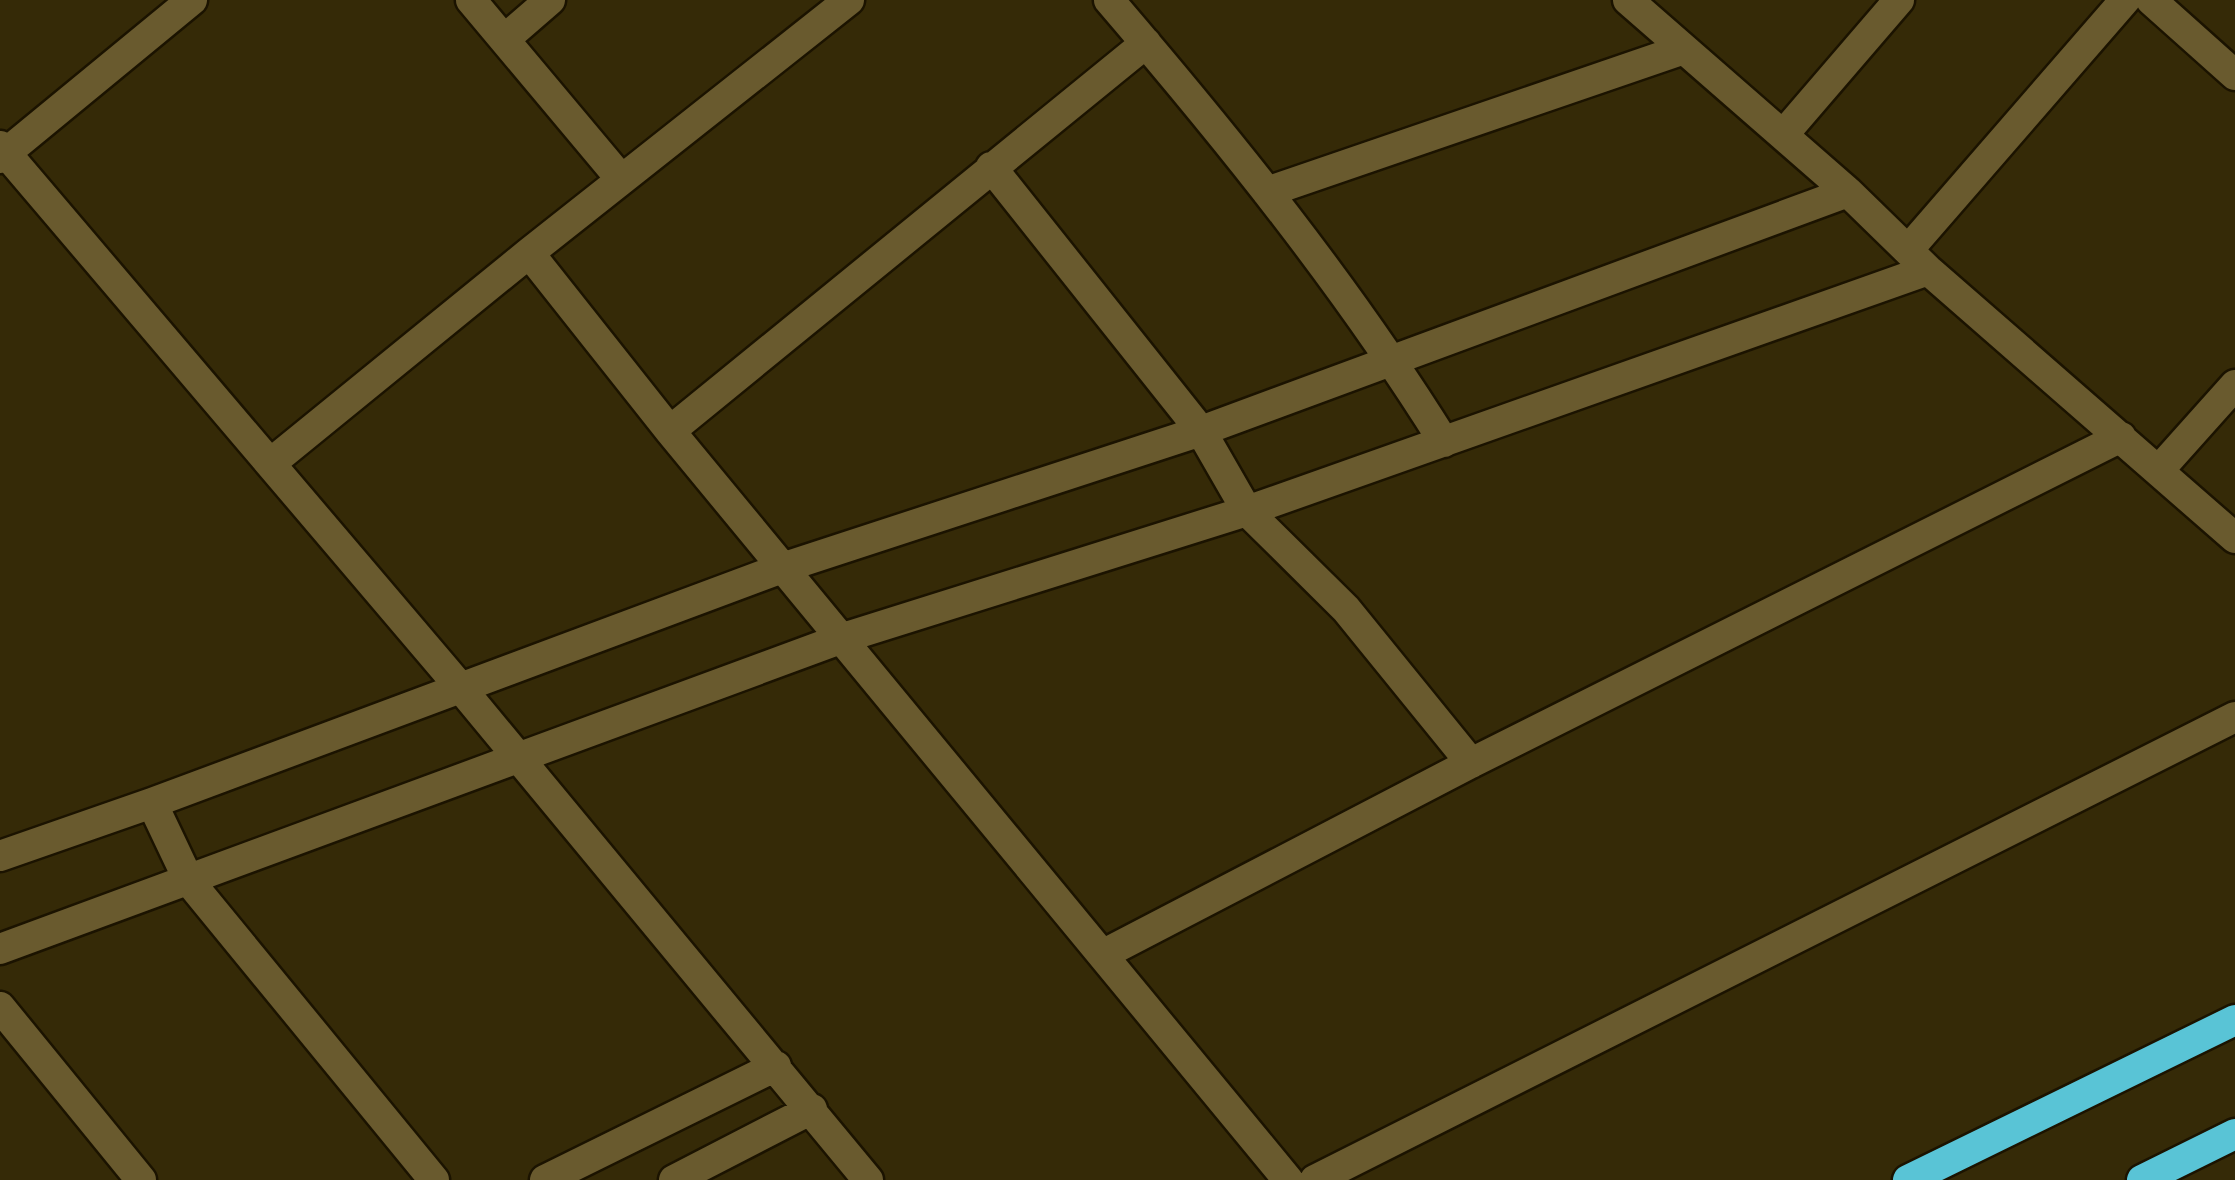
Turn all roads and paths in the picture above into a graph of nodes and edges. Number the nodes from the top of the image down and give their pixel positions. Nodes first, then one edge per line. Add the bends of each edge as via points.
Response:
1 (192, 0) edge
2 (471, 0) edge
3 (550, 0) edge
4 (849, 0) edge
5 (1109, 0) edge
6 (1899, 0) edge
7 (2125, 0) edge
8 (2151, 0) edge
9 (1635, 2) edge
10 (505, 39) junction
11 (1146, 43) junction
12 (1684, 48) junction
13 (2235, 75) edge
14 (1783, 135) junction
15 (2, 152) edge
16 (991, 168) junction
17 (622, 179) junction
18 (1266, 192) junction
19 (1848, 192) junction
20 (529, 253) junction
21 (1918, 260) junction
22 (1393, 361) junction
23 (2235, 385) edge
24 (670, 430) junction
25 (1201, 431) junction
26 (2122, 437) junction
27 (1444, 442) junction
28 (272, 463) junction
29 (2159, 470) junction
30 (1246, 512) junction
31 (2235, 538) edge
32 (785, 567) junction
33 (843, 638) junction
34 (460, 688) junction
35 (2235, 717) edge
36 (517, 756) junction
37 (1472, 763) junction
38 (152, 804) junction
39 (0, 856) edge
40 (189, 881) junction
41 (0, 948) edge
42 (1104, 954) junction
43 (0, 1007) edge
44 (2235, 1020) edge
45 (776, 1066) junction
46 (812, 1109) junction
47 (2235, 1134) edge
48 (141, 1180) edge
49 (434, 1180) edge
50 (544, 1180) edge
51 (674, 1180) edge
52 (868, 1180) edge
53 (1288, 1180) edge
54 (1315, 1180) edge
55 (1908, 1180) edge
56 (2142, 1180) edge

1 - 15 street
2 - 10 street
3 - 10 street
4 - 17 street
5 - 11 street
6 - 14 street
7 - 21 street
8 - 13 street
9 - 12 street
10 - 17 street
11 - 16 street
11 - 18 street
12 - 14 street
12 - 18 street
14 - 19 street
15 - 28 street
16 - 24 street
16 - 25 street
17 - 20 street
18 - 22 street
19 - 21 street
19 - 22 street
20 - 24 street
20 - 28 street
21 - 26 street
21 - 27 street
22 - 25 street
22 - 27 street
23 - 29 street
24 - 32 street
25 - 30 street
25 - 32 street
26 - 29 street
26 - 37 street
27 - 30 street
28 - 34 street
29 - 31 street
30 - 33 street
30 - 37 street via 1346,608
32 - 33 street
32 - 34 street
33 - 36 street
33 - 42 street
34 - 36 street
34 - 38 street
35 - 54 street
36 - 40 street
36 - 45 street
37 - 42 street
38 - 39 street
38 - 40 street
40 - 41 street
40 - 49 street
42 - 53 street
43 - 48 street
44 - 55 highway
45 - 46 street
45 - 50 street
46 - 51 street
46 - 52 street
47 - 56 highway

